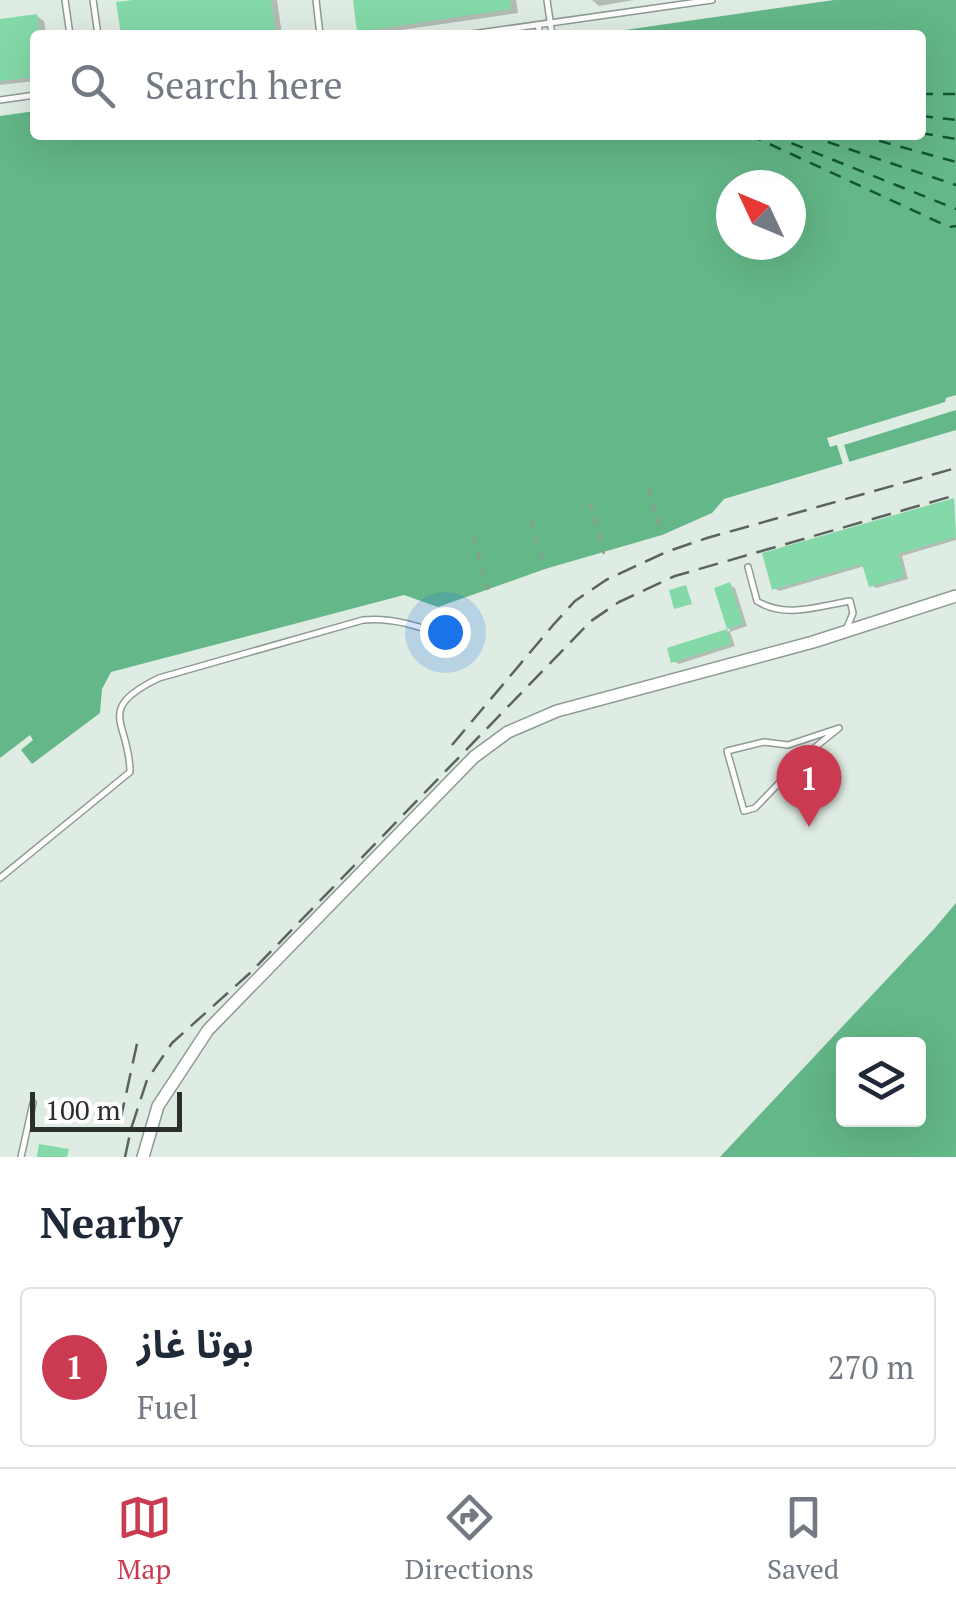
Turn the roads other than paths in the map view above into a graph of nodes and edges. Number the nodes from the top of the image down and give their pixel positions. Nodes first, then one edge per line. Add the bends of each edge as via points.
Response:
1 (65, 0) edge
2 (94, 0) edge
3 (316, 0) edge
4 (548, 0) edge
5 (712, 0) edge
6 (550, 23) junction
7 (538, 24) junction
8 (69, 30) edge
9 (97, 30) edge
10 (319, 30) edge
11 (498, 30) edge
12 (539, 30) edge
13 (551, 30) edge
14 (30, 96) edge
15 (0, 100) edge
16 (748, 567) dead end
17 (956, 596) edge
18 (846, 631) junction
19 (454, 639) dead end
20 (839, 728) joint
21 (0, 878) edge
22 (33, 1103) dead end
23 (21, 1157) edge
24 (143, 1157) edge

1 - 8 lane
2 - 9 lane
3 - 10 lane
4 - 6 lane
5 - 6 lane
6 - 7 lane
6 - 13 lane
7 - 11 lane
7 - 12 lane
14 - 15 lane
16 - 18 lane via 757,602 768,608 795,611 850,601
17 - 18 street
18 - 24 street via 557,711 491,743 208,1030 158,1106
19 - 21 lane via 404,622 362,620 141,686 119,715 130,772
20 - 20 lane via 788,745 727,750 744,811 756,808
22 - 23 lane

